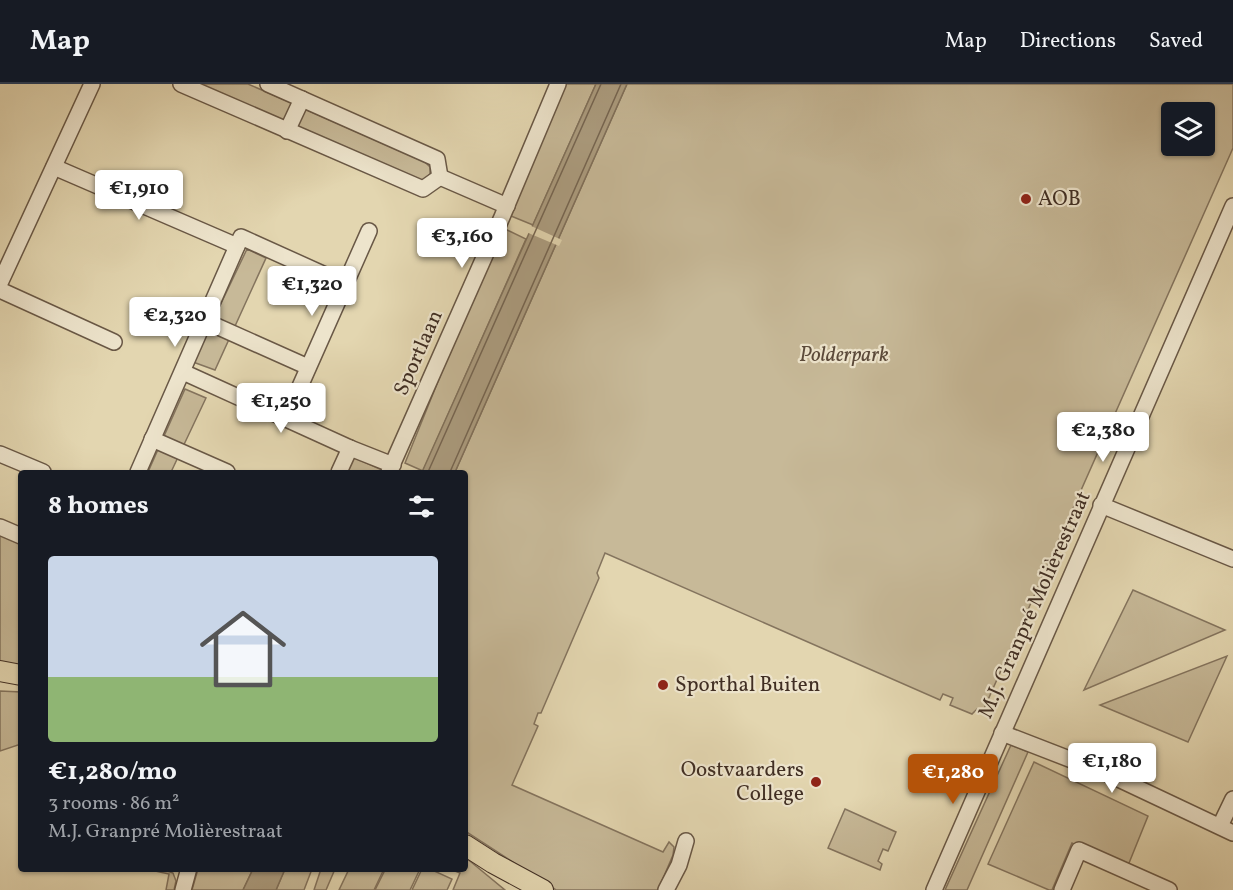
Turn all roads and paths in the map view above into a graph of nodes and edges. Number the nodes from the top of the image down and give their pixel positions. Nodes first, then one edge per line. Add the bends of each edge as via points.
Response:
1 (92, 84) edge
2 (181, 84) edge
3 (268, 84) edge
4 (558, 84) edge
5 (302, 99) junction
6 (287, 131) junction
7 (54, 167) junction
8 (440, 177) junction
9 (507, 206) junction
10 (1233, 206) edge
11 (369, 231) dead end
12 (239, 241) junction
13 (0, 283) edge
14 (345, 284) junction
15 (0, 290) edge
16 (205, 321) junction
17 (114, 342) dead end
18 (308, 367) junction
19 (183, 372) junction
20 (286, 418) junction
21 (152, 439) junction
22 (350, 448) junction
23 (0, 454) edge
24 (391, 469) edge
25 (38, 470) edge
26 (139, 470) edge
27 (222, 470) edge
28 (340, 470) edge
29 (1101, 505) junction
30 (0, 527) edge
31 (18, 535) edge
32 (1233, 559) edge
33 (0, 671) edge
34 (18, 674) edge
35 (0, 683) edge
36 (18, 684) edge
37 (1002, 733) junction
38 (1233, 798) edge
39 (1226, 829) edge
40 (686, 841) dead end
41 (468, 847) edge
42 (493, 863) junction
43 (188, 872) edge
44 (183, 890) edge
45 (518, 890) edge
46 (543, 890) edge
47 (666, 890) edge
48 (934, 890) edge
49 (1062, 890) edge
50 (1169, 890) edge

1 - 7 street
2 - 6 street
3 - 5 street
4 - 9 street, Sportlaan
5 - 6 street
5 - 8 street via 438,159
6 - 8 street via 423,189
7 - 12 street
7 - 13 street
8 - 9 street
9 - 24 street, Sportlaan
10 - 29 street, M.J. Granpré Molièrestraat
11 - 14 street
12 - 14 street
12 - 16 street
14 - 18 street
15 - 17 street
16 - 18 street
16 - 19 street
18 - 20 street
19 - 20 street
19 - 21 street
20 - 22 street
21 - 26 street
21 - 27 street
22 - 24 street
22 - 28 street
23 - 25 street
29 - 32 street
29 - 37 street, M.J. Granpré Molièrestraat
30 - 31 street
33 - 34 main road
35 - 36 main road
37 - 39 street via 1108,774
37 - 48 street, M.J. Granpré Molièrestraat
38 - 39 street
40 - 47 street
41 - 42 main road
42 - 45 main road
42 - 46 main road
43 - 44 street
49 - 50 street via 1079,850

